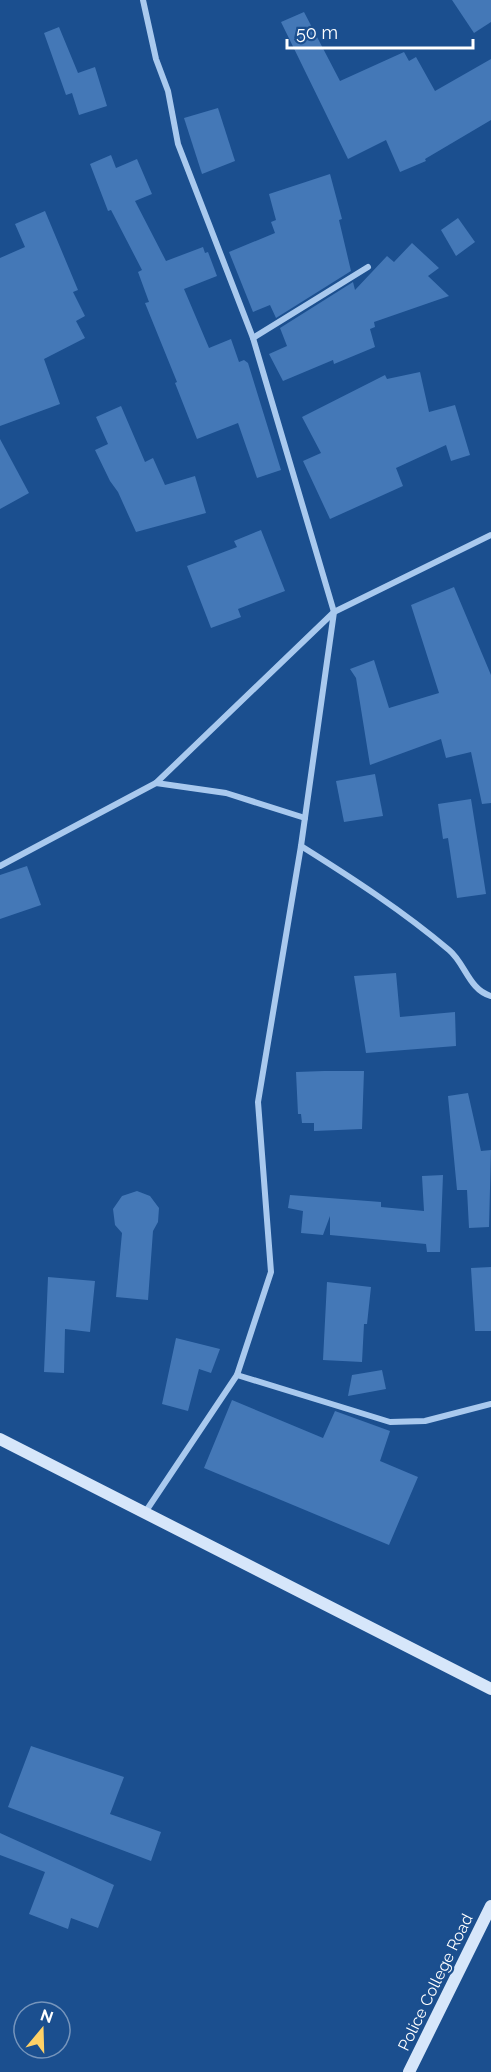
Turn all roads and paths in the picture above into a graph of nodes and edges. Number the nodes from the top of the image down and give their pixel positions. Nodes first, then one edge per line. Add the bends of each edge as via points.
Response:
1 (143, 0) edge
2 (368, 267) dead end
3 (253, 338) junction
4 (491, 535) edge
5 (334, 612) junction
6 (156, 783) junction
7 (305, 818) junction
8 (301, 846) junction
9 (0, 866) edge
10 (491, 996) edge
11 (237, 1375) junction
12 (491, 1404) edge
13 (0, 1439) edge
14 (144, 1514) junction
15 (491, 1689) edge
16 (491, 1906) edge
17 (409, 2072) edge

1 - 3 street via 178,144
2 - 3 street
3 - 5 street
4 - 5 street
5 - 6 street
5 - 7 street
6 - 7 street via 226,793
6 - 9 street
7 - 8 street
8 - 10 street via 438,940 457,957 470,980
8 - 11 street via 258,1102 271,1272
11 - 12 street via 390,1422 409,1423
11 - 14 street
13 - 14 street
14 - 15 street
16 - 17 street, Police College Road

